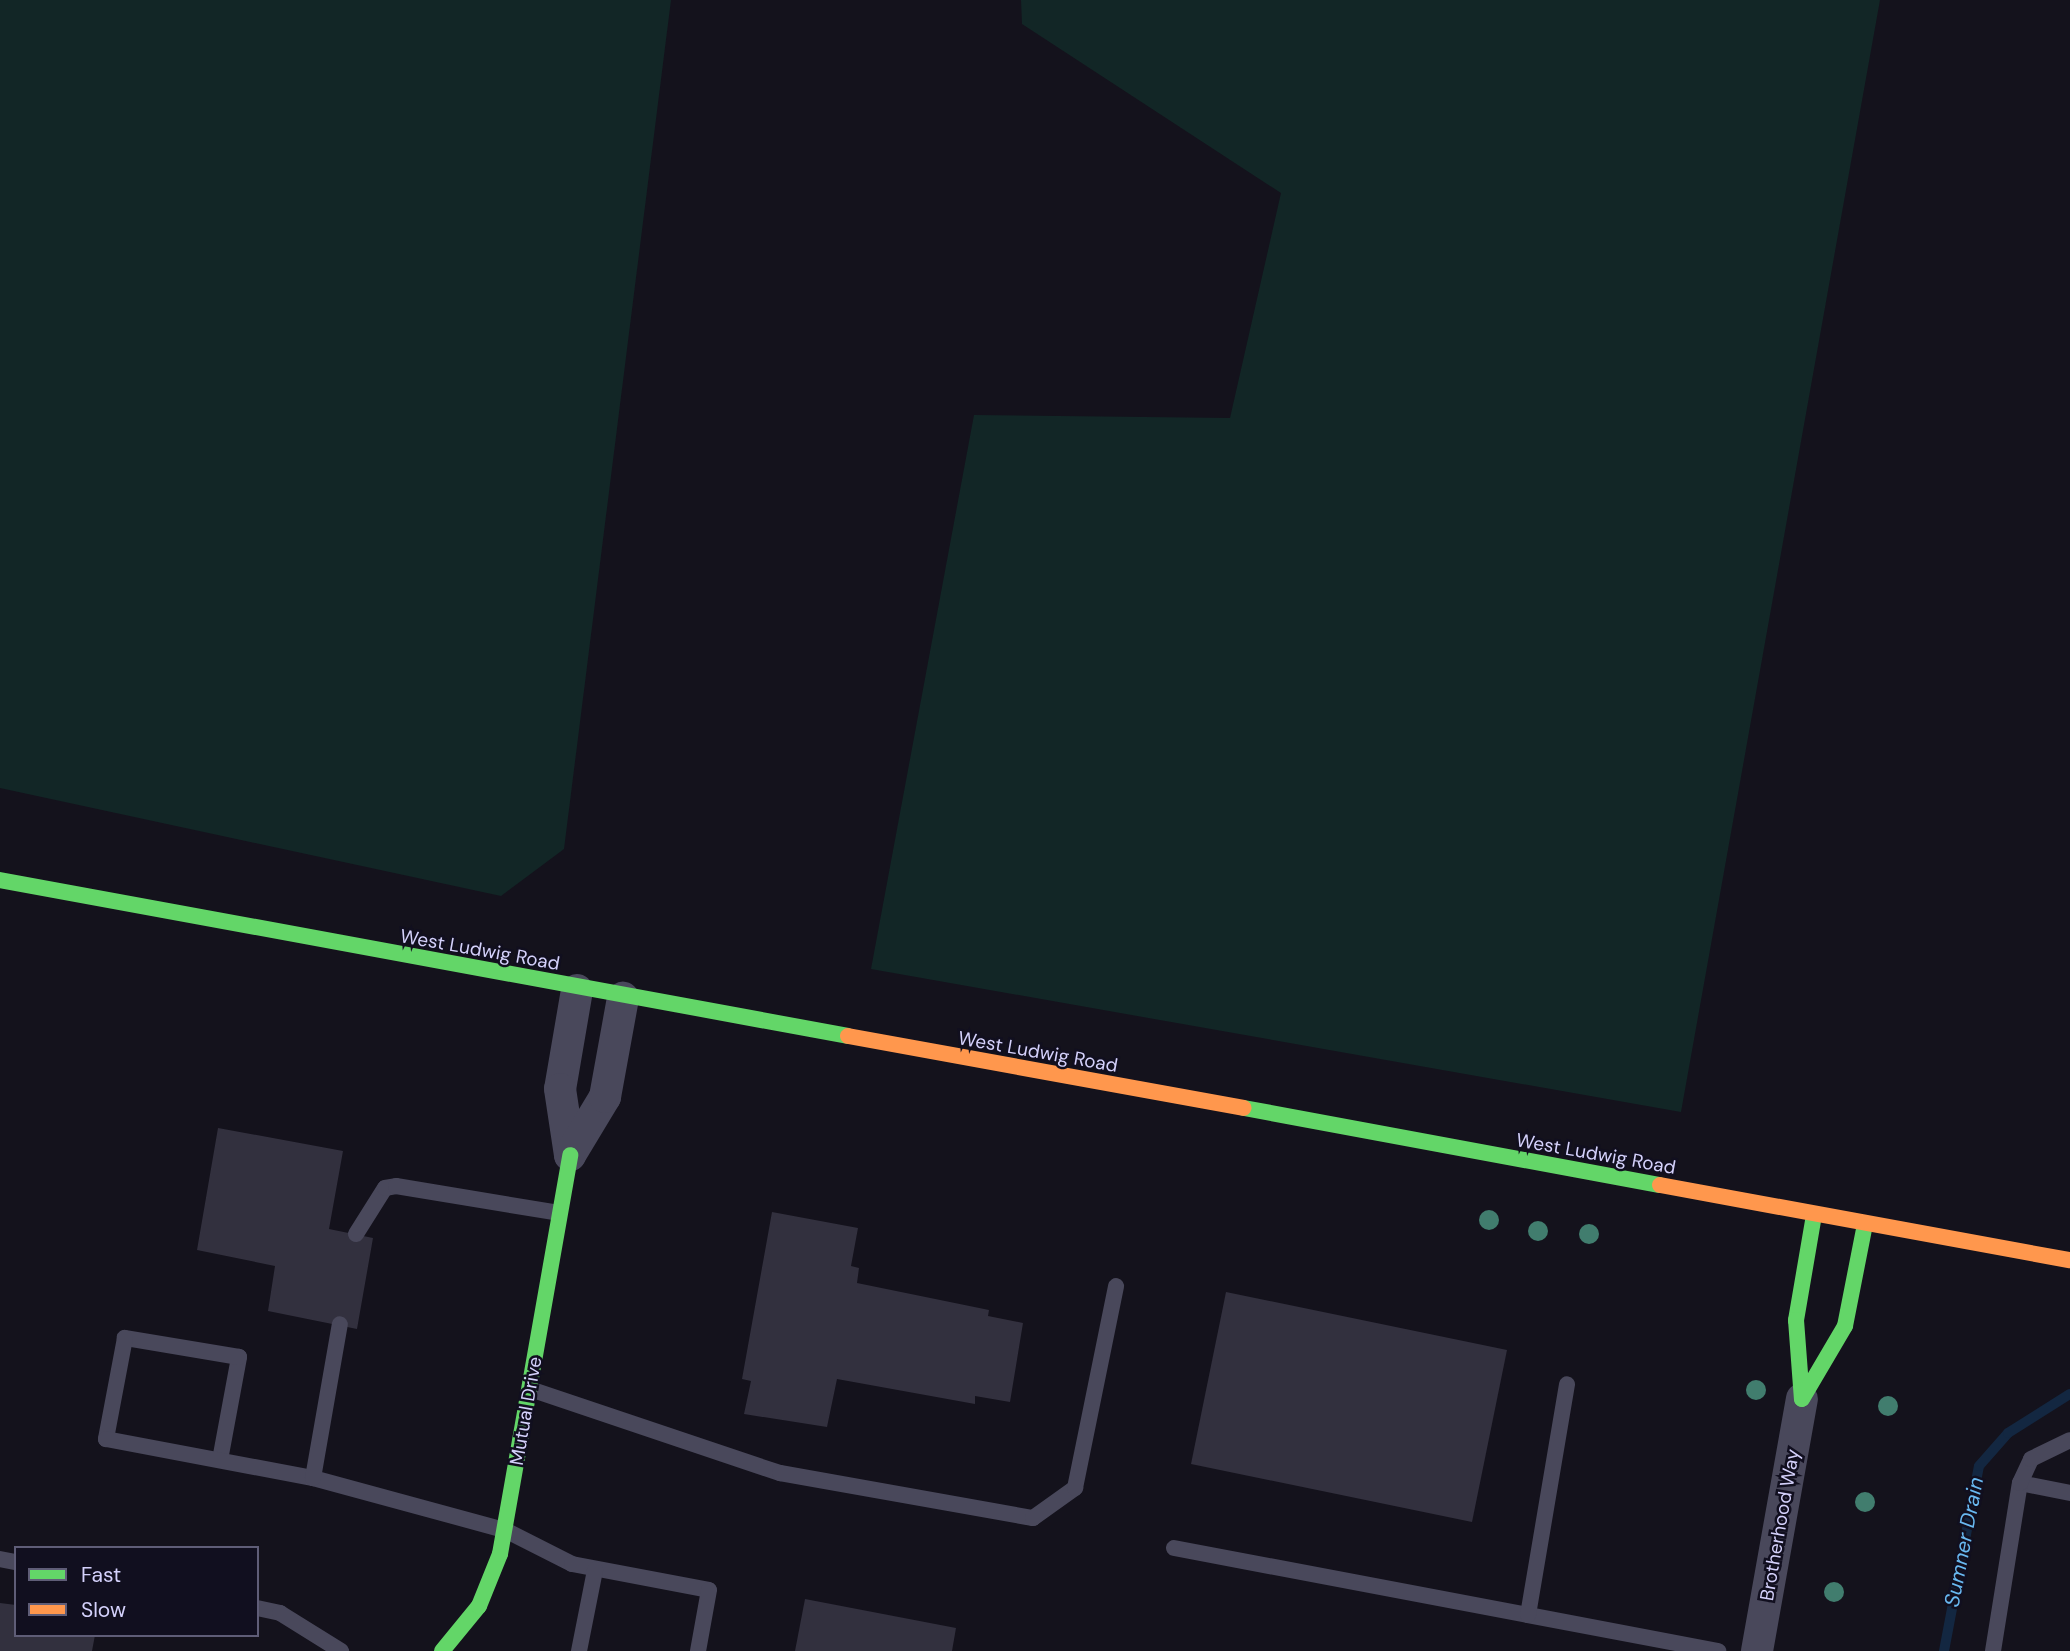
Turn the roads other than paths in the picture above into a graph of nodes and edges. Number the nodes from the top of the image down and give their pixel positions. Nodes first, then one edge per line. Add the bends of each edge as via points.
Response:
1 (0, 880) edge
2 (577, 990) junction
3 (623, 998) junction
4 (570, 1155) junction
5 (561, 1213) junction
6 (1814, 1214) junction
7 (1866, 1224) junction
8 (356, 1234) dead end
9 (2070, 1260) edge
10 (1116, 1286) dead end
11 (340, 1324) dead end
12 (1567, 1384) dead end
13 (530, 1389) junction
14 (1802, 1399) junction
15 (2070, 1440) edge
16 (219, 1460) junction
17 (313, 1478) junction
18 (2020, 1483) junction
19 (2070, 1493) edge
20 (505, 1530) junction
21 (1174, 1548) dead end
22 (595, 1570) junction
23 (259, 1608) edge
24 (1528, 1615) junction
25 (341, 1651) edge
26 (442, 1651) edge
27 (579, 1651) edge
28 (698, 1651) edge
29 (1718, 1651) edge
30 (1757, 1651) edge
31 (1993, 1651) edge

1 - 2 main road, West Ludwig Road
2 - 3 main road, West Ludwig Road
2 - 4 street, Mutual Drive via 560,1088
3 - 4 street, Mutual Drive via 605,1097
3 - 6 main road, West Ludwig Road
4 - 5 main road, Mutual Drive
5 - 8 lane via 396,1185 385,1188
5 - 13 main road, Mutual Drive
6 - 7 main road, West Ludwig Road
6 - 14 main road, Brotherhood Way via 1796,1320
7 - 9 main road, West Ludwig Road
7 - 14 main road, Brotherhood Way via 1845,1326
10 - 13 lane via 1075,1488 1033,1518 780,1473
11 - 17 lane
12 - 24 lane
13 - 20 main road, Mutual Drive
14 - 30 street, Brotherhood Way
15 - 18 lane via 2031,1459
16 - 16 lane via 239,1357 125,1338 106,1439
16 - 17 lane
17 - 20 lane
18 - 19 lane
18 - 31 lane
20 - 22 lane
20 - 26 main road, Mutual Drive via 479,1606
21 - 24 lane
22 - 27 lane
22 - 28 lane via 709,1590
23 - 25 lane via 280,1612
24 - 29 lane

